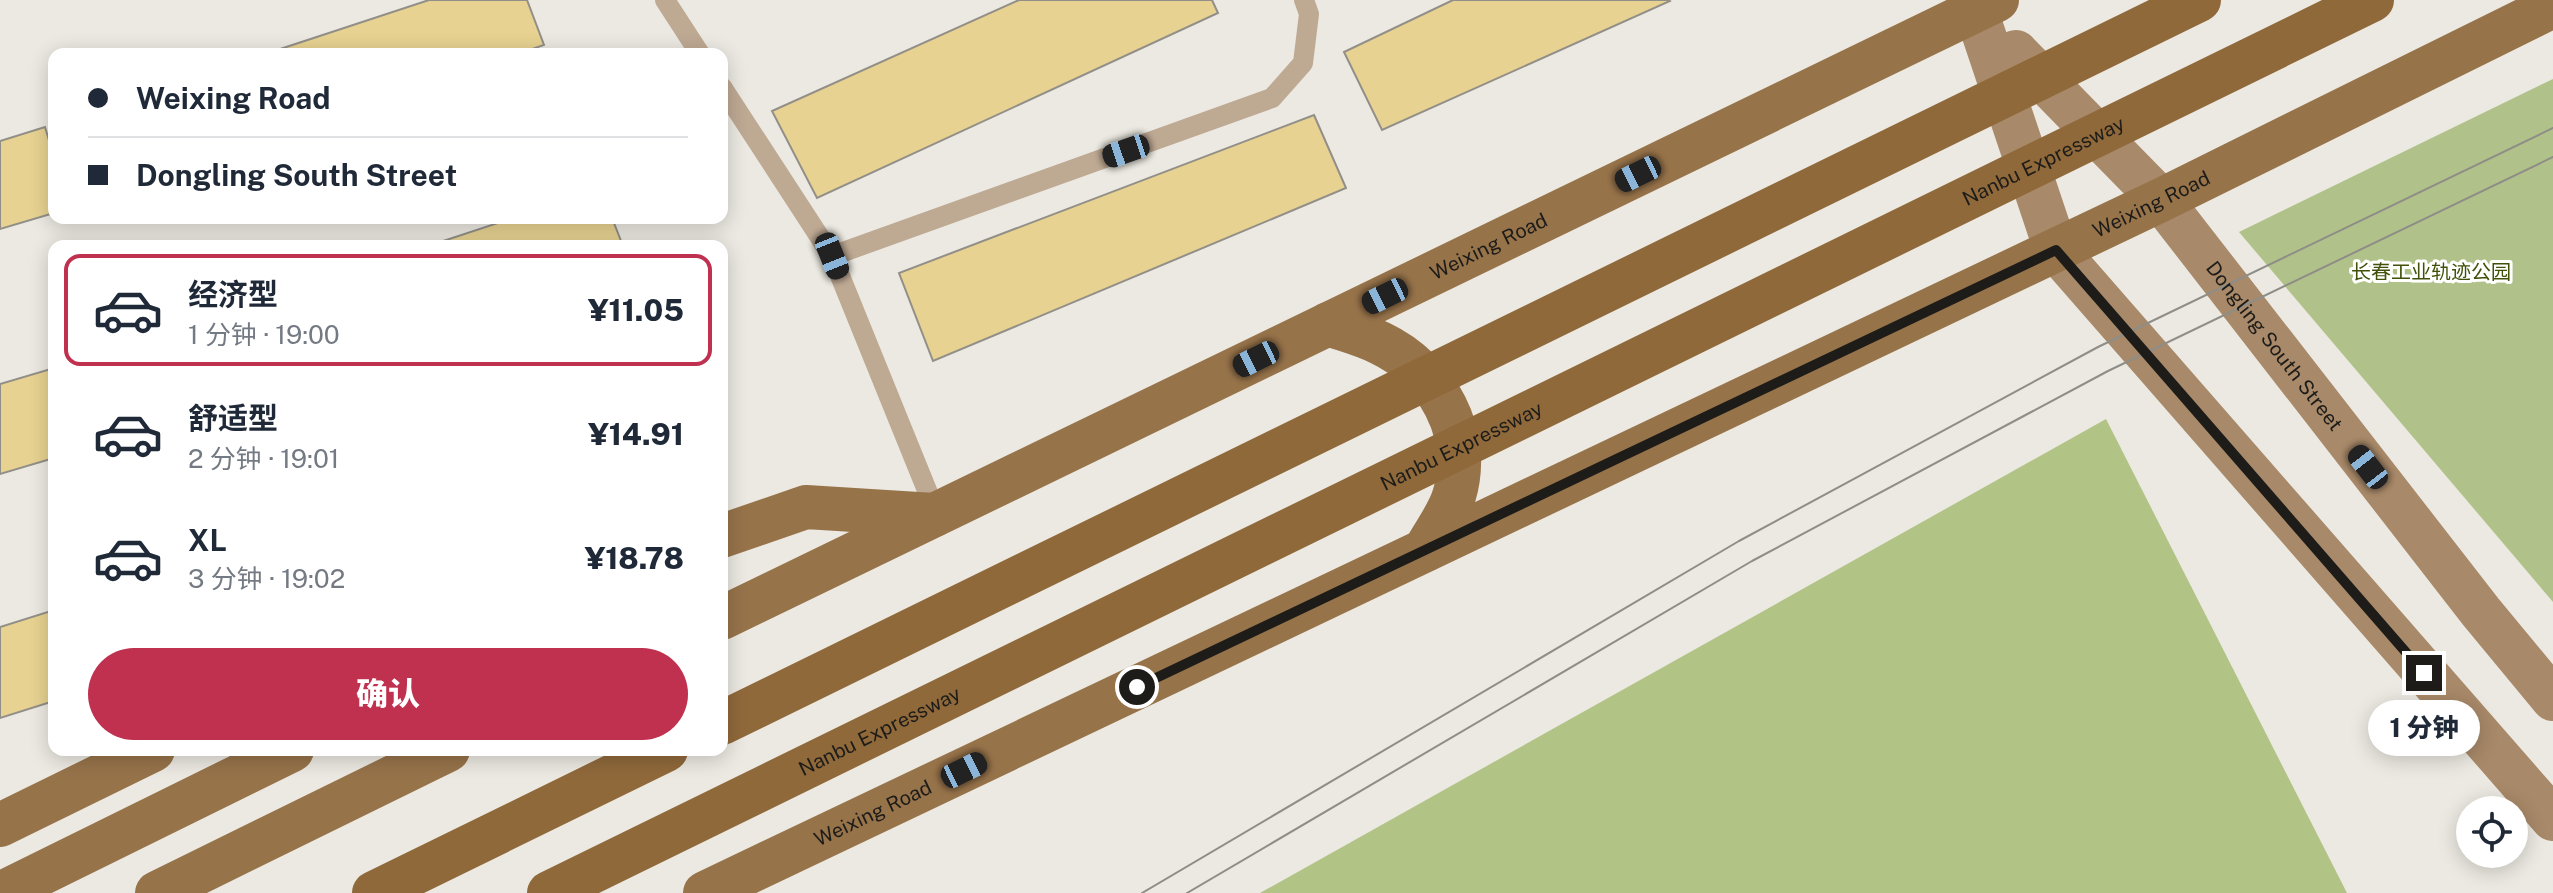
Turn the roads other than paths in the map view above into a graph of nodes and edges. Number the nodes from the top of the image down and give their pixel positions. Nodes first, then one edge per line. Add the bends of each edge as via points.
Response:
1 (665, 0) edge
2 (1304, 0) edge
3 (2199, 0) edge
4 (2372, 0) edge
5 (1981, 4) edge
6 (2553, 6) edge
7 (696, 48) edge
8 (728, 96) edge
9 (2161, 200) junction
10 (2056, 250) junction
11 (832, 256) junction
12 (1328, 324) junction
13 (937, 515) junction
14 (728, 534) edge
15 (1425, 550) junction
16 (728, 615) edge
17 (2553, 699) edge
18 (728, 720) edge
19 (141, 756) edge
20 (280, 756) edge
21 (436, 756) edge
22 (654, 756) edge
23 (2553, 819) edge
24 (0, 825) edge
25 (2, 893) edge
26 (157, 893) edge
27 (374, 893) edge
28 (549, 893) edge
29 (705, 893) edge

1 - 7 lane
2 - 11 lane via 1309,14 1303,63 1272,98
3 - 18 highway, bridge
4 - 28 highway, Nanbu Expressway, bridge
5 - 9 main road, Dongling South Street
5 - 10 main road
5 - 12 main road, Weixing Road
6 - 9 main road, Weixing Road
8 - 11 lane
9 - 10 main road, Weixing Road
9 - 17 main road, Dongling South Street
10 - 15 main road, Weixing Road
10 - 23 main road
11 - 13 lane
12 - 13 main road, Weixing Road
12 - 15 main road via 1382,344 1420,370 1450,412 1461,458 1454,498
13 - 14 main road via 806,507
13 - 16 main road, Weixing Road
15 - 29 main road, Weixing Road
19 - 24 main road
20 - 25 main road
21 - 26 main road
22 - 27 highway

